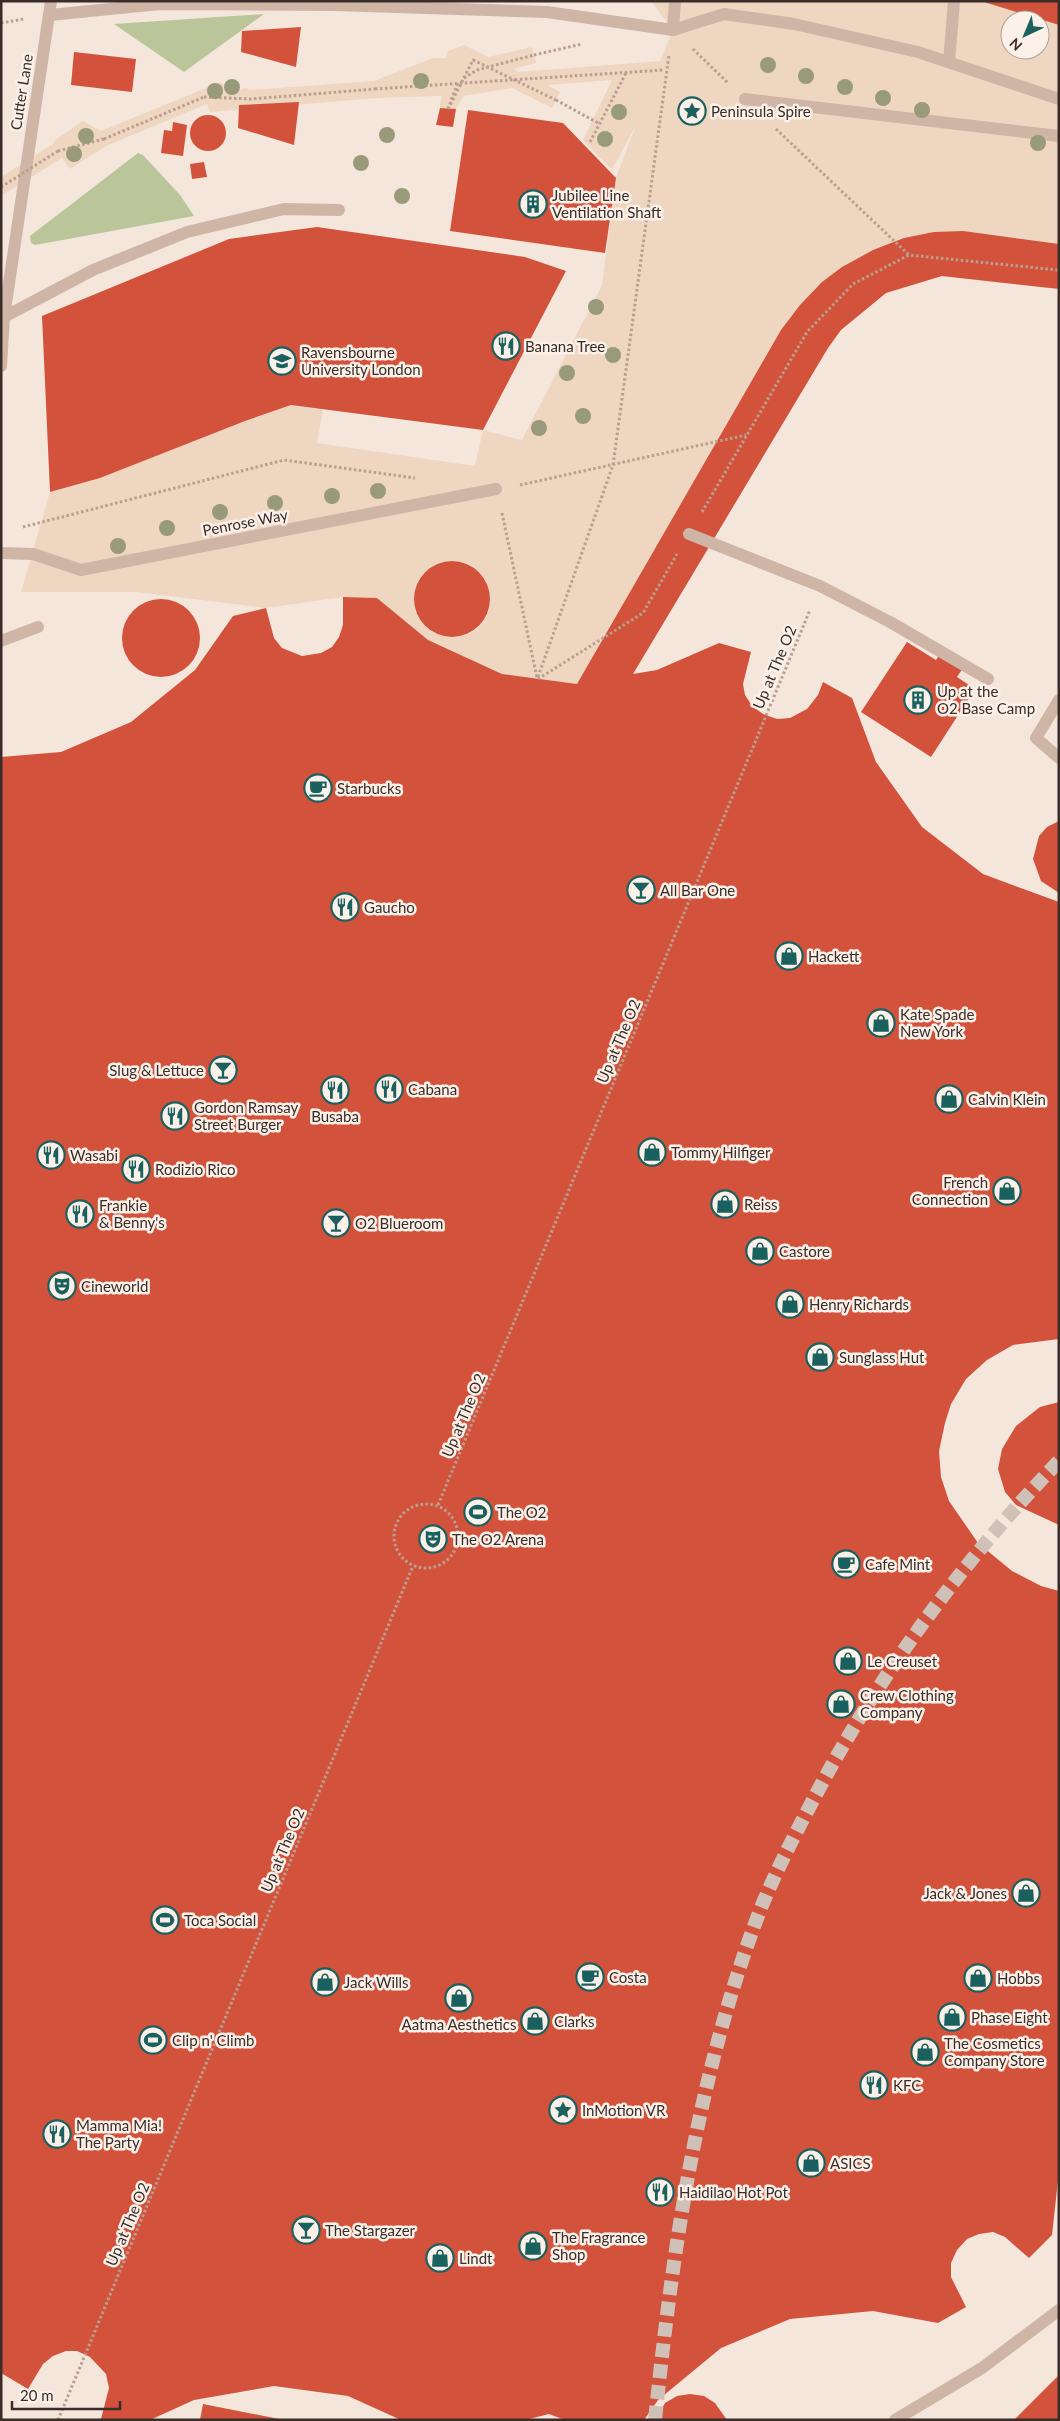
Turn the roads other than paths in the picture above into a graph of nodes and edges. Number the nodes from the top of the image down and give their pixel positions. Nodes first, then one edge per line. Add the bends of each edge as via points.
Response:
1 (51, 1) edge
2 (675, 1) edge
3 (954, 1) edge
4 (50, 14) junction
5 (673, 30) junction
6 (949, 62) junction
7 (746, 99) road end
8 (1059, 99) edge
9 (1059, 136) edge
10 (339, 210) dead end
11 (4, 317) junction
12 (1, 366) edge
13 (496, 489) road end
14 (689, 534) road end
15 (1, 553) edge
16 (38, 627) dead end
17 (1, 642) edge
18 (988, 679) dead end
19 (1059, 700) edge
20 (1059, 758) edge
21 (1059, 2310) edge
22 (895, 2420) edge

1 - 4 street, Cutter Lane
2 - 5 street
3 - 6 street
4 - 5 street via 160,4 334,5 546,12
4 - 11 street, Cutter Lane
5 - 6 street via 724,14 794,24
6 - 8 street
7 - 9 street
10 - 11 street via 284,209 187,232 93,270
11 - 12 street, Cutter Lane
13 - 15 street, Penrose Way via 81,570 33,554
14 - 18 street via 820,586
16 - 17 street
19 - 20 street via 1036,738
21 - 22 street via 982,2368

